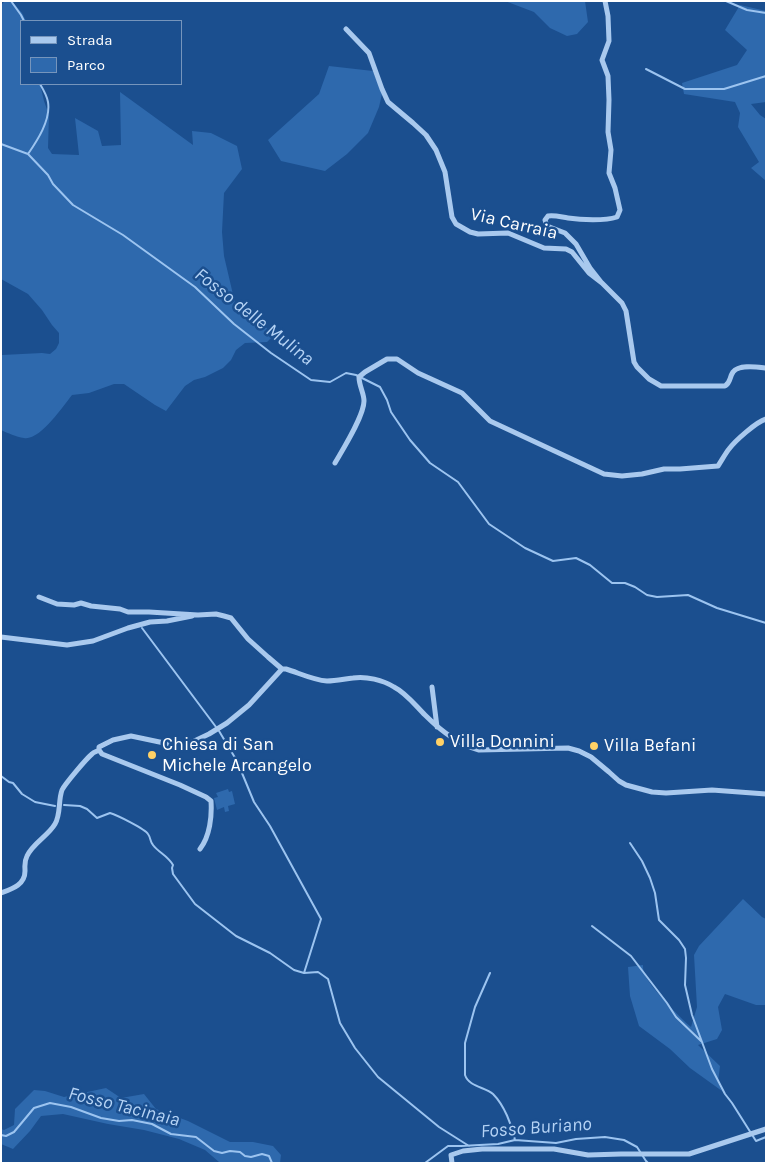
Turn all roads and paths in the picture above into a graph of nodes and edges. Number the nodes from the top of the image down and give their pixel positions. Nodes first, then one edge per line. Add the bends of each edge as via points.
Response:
1 (605, 1) edge
2 (346, 29) dead end
3 (602, 283) junction
4 (766, 368) edge
5 (766, 419) edge
6 (335, 463) dead end
7 (38, 597) dead end
8 (198, 614) junction
9 (1, 637) edge
10 (282, 669) junction
11 (432, 687) dead end
12 (437, 727) junction
13 (99, 750) junction
14 (766, 794) edge
15 (200, 849) dead end
16 (1, 893) edge
17 (766, 1129) edge
18 (452, 1163) edge

1 - 3 street via 609,41 602,60 608,76 609,173 620,210 617,217 609,220 553,215 545,220 547,226 565,234 576,244
2 - 3 street, Via Carraia via 369,53 388,102 426,135 436,150 445,172 456,224 478,234 508,233 544,248 566,249
3 - 4 street, Via Carraia via 626,311 636,367 661,386 725,386 735,370
5 - 6 street via 733,443 718,466 664,469 622,476 604,474 490,421 462,393 392,358 359,377 364,401 361,413
7 - 8 street via 57,604 80,603 128,612
8 - 9 street via 150,622 67,646
8 - 10 street via 231,618 248,639
10 - 12 street via 324,681 355,677 380,681 394,687
10 - 13 street via 235,717 188,744 169,744 131,736 113,740
11 - 12 street
12 - 14 street via 468,747 479,750 579,750 618,781 652,792 712,790
13 - 15 street via 206,796 211,801 210,822
13 - 16 street via 78,769 62,790 57,822 28,854 22,882
17 - 18 street via 689,1154 588,1155 554,1149 482,1149 452,1155

